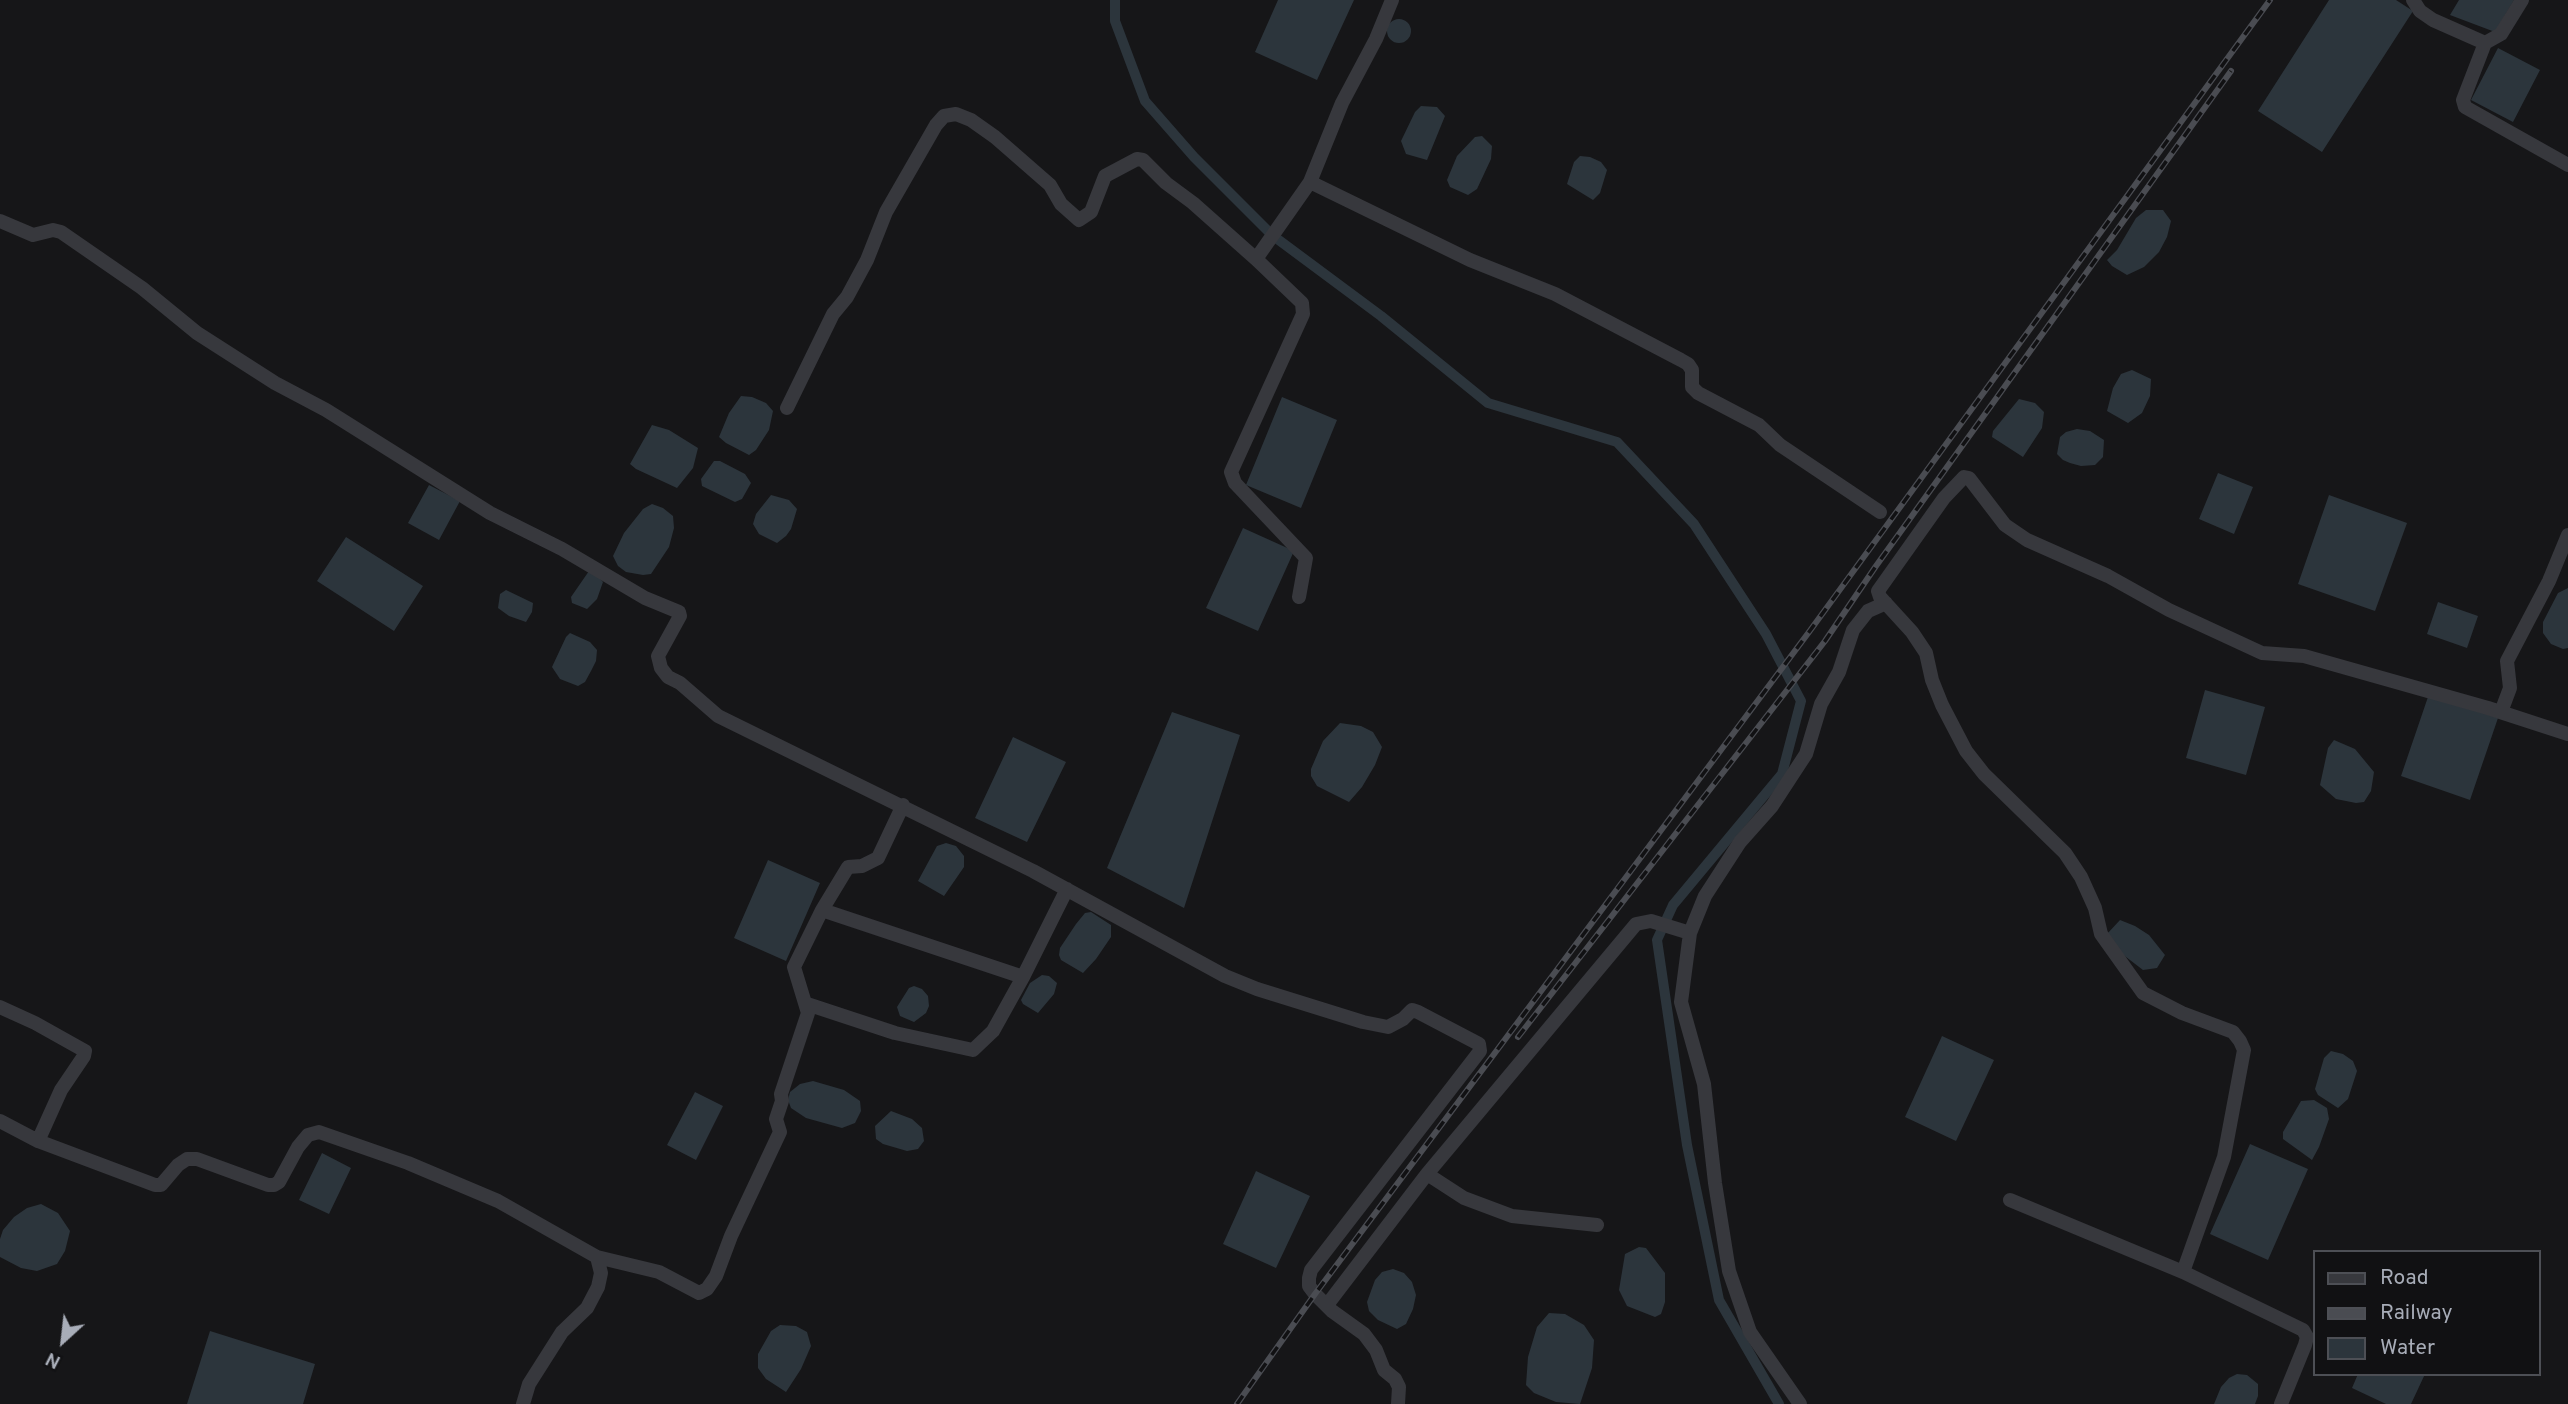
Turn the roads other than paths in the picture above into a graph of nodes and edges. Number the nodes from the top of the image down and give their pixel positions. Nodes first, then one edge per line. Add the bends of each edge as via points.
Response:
1 (1392, 0) edge
2 (2413, 0) edge
3 (2522, 0) edge
4 (2485, 43) junction
5 (2568, 165) edge
6 (1310, 182) junction
7 (0, 221) edge
8 (1258, 256) junction
9 (787, 408) dead end
10 (1880, 512) dead end
11 (2568, 535) edge
12 (1299, 597) dead end
13 (1886, 603) junction
14 (2501, 712) junction
15 (2568, 734) edge
16 (903, 805) junction
17 (1068, 889) junction
18 (822, 910) junction
19 (1690, 933) junction
20 (1023, 977) junction
21 (807, 1004) junction
22 (0, 1007) edge
23 (0, 1121) edge
24 (38, 1141) junction
25 (1427, 1174) junction
26 (2010, 1200) dead end
27 (1597, 1225) dead end
28 (597, 1257) junction
29 (2183, 1272) junction
30 (1327, 1305) junction
31 (523, 1404) edge
32 (1398, 1404) edge
33 (1800, 1404) edge
34 (2281, 1404) edge

1 - 6 street
2 - 4 street via 2433,20
3 - 4 street via 2501,34
4 - 5 street via 2463,100 2465,107
6 - 8 street
6 - 10 street via 1470,260 1555,294 1688,364 1692,387 1698,393 1759,425 1780,445
7 - 16 street via 33,235 61,232 197,333 275,383 490,513 679,612 657,656 668,677 718,716
8 - 9 street via 1143,160 1105,176 1090,212 1079,220 1049,185 995,137 971,120 956,114 944,116 886,212 867,260 833,314
8 - 12 street via 1302,303 1303,314 1231,472 1235,483 1306,558
11 - 14 street via 2509,656 2510,688
13 - 14 street via 1878,591 1964,477 2005,525 2027,540 2262,653 2304,656
13 - 19 street via 1868,611 1853,630 1839,672 1821,704 1806,754 1705,896
13 - 29 street via 1926,653 1941,705 1966,751 2065,853 2095,908 2101,934 2143,993 2233,1032 2244,1050 2224,1157
14 - 15 street
16 - 17 street
16 - 18 street via 877,858 848,867
17 - 20 street
17 - 30 street via 1257,989 1388,1027 1412,1010 1479,1044 1480,1051 1311,1270 1309,1286
18 - 20 street
18 - 21 street via 794,967
19 - 25 street via 1651,921 1636,924
19 - 33 street via 1681,1003 1704,1084 1728,1271 1750,1332
20 - 21 street via 993,1031 973,1050 895,1033
21 - 28 street via 777,1111 780,1132 707,1289 699,1293 659,1272
22 - 24 street via 85,1051
23 - 24 street
24 - 28 street via 155,1185 161,1185 187,1159 274,1185 308,1135 319,1132 498,1201
25 - 27 street via 1464,1198 1512,1216
25 - 30 street
26 - 29 street
28 - 31 street via 598,1287 587,1308 562,1332 529,1384
29 - 34 street via 2303,1330 2305,1345
30 - 32 street via 1376,1350 1384,1370 1399,1387

